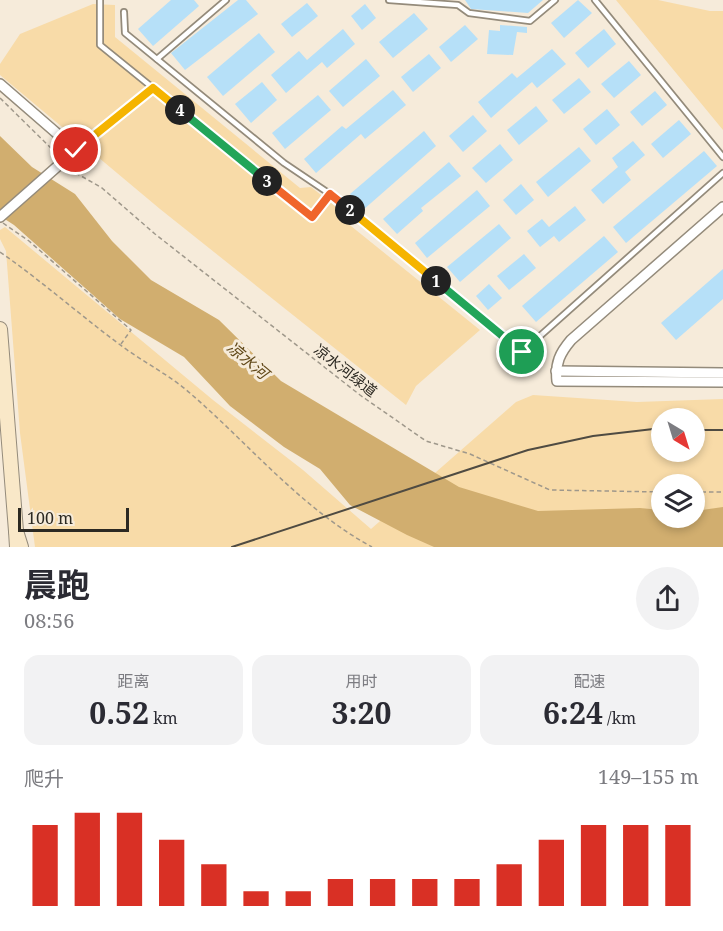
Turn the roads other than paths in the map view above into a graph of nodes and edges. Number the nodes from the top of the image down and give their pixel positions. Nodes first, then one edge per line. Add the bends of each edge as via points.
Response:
1 (100, 0) edge
2 (226, 0) edge
3 (389, 0) edge
4 (555, 0) edge
5 (595, 0) edge
6 (124, 12) dead end
7 (157, 59) junction
8 (0, 84) edge
9 (153, 88) junction
10 (76, 150) junction
11 (723, 157) edge
12 (723, 172) edge
13 (330, 194) junction
14 (723, 207) edge
15 (0, 219) edge
16 (0, 329) edge
17 (723, 373) edge
18 (557, 376) junction
19 (723, 382) edge
20 (19, 547) edge

1 - 9 lane via 100,45
2 - 7 lane
3 - 4 lane via 458,5 469,13 530,21
5 - 11 lane
6 - 7 lane via 126,33
7 - 13 lane via 284,163
8 - 10 street
9 - 10 lane
9 - 13 lane via 312,217
10 - 15 street
12 - 13 lane via 522,352
14 - 18 street via 571,340 559,354
16 - 20 street
17 - 18 street
18 - 19 street

